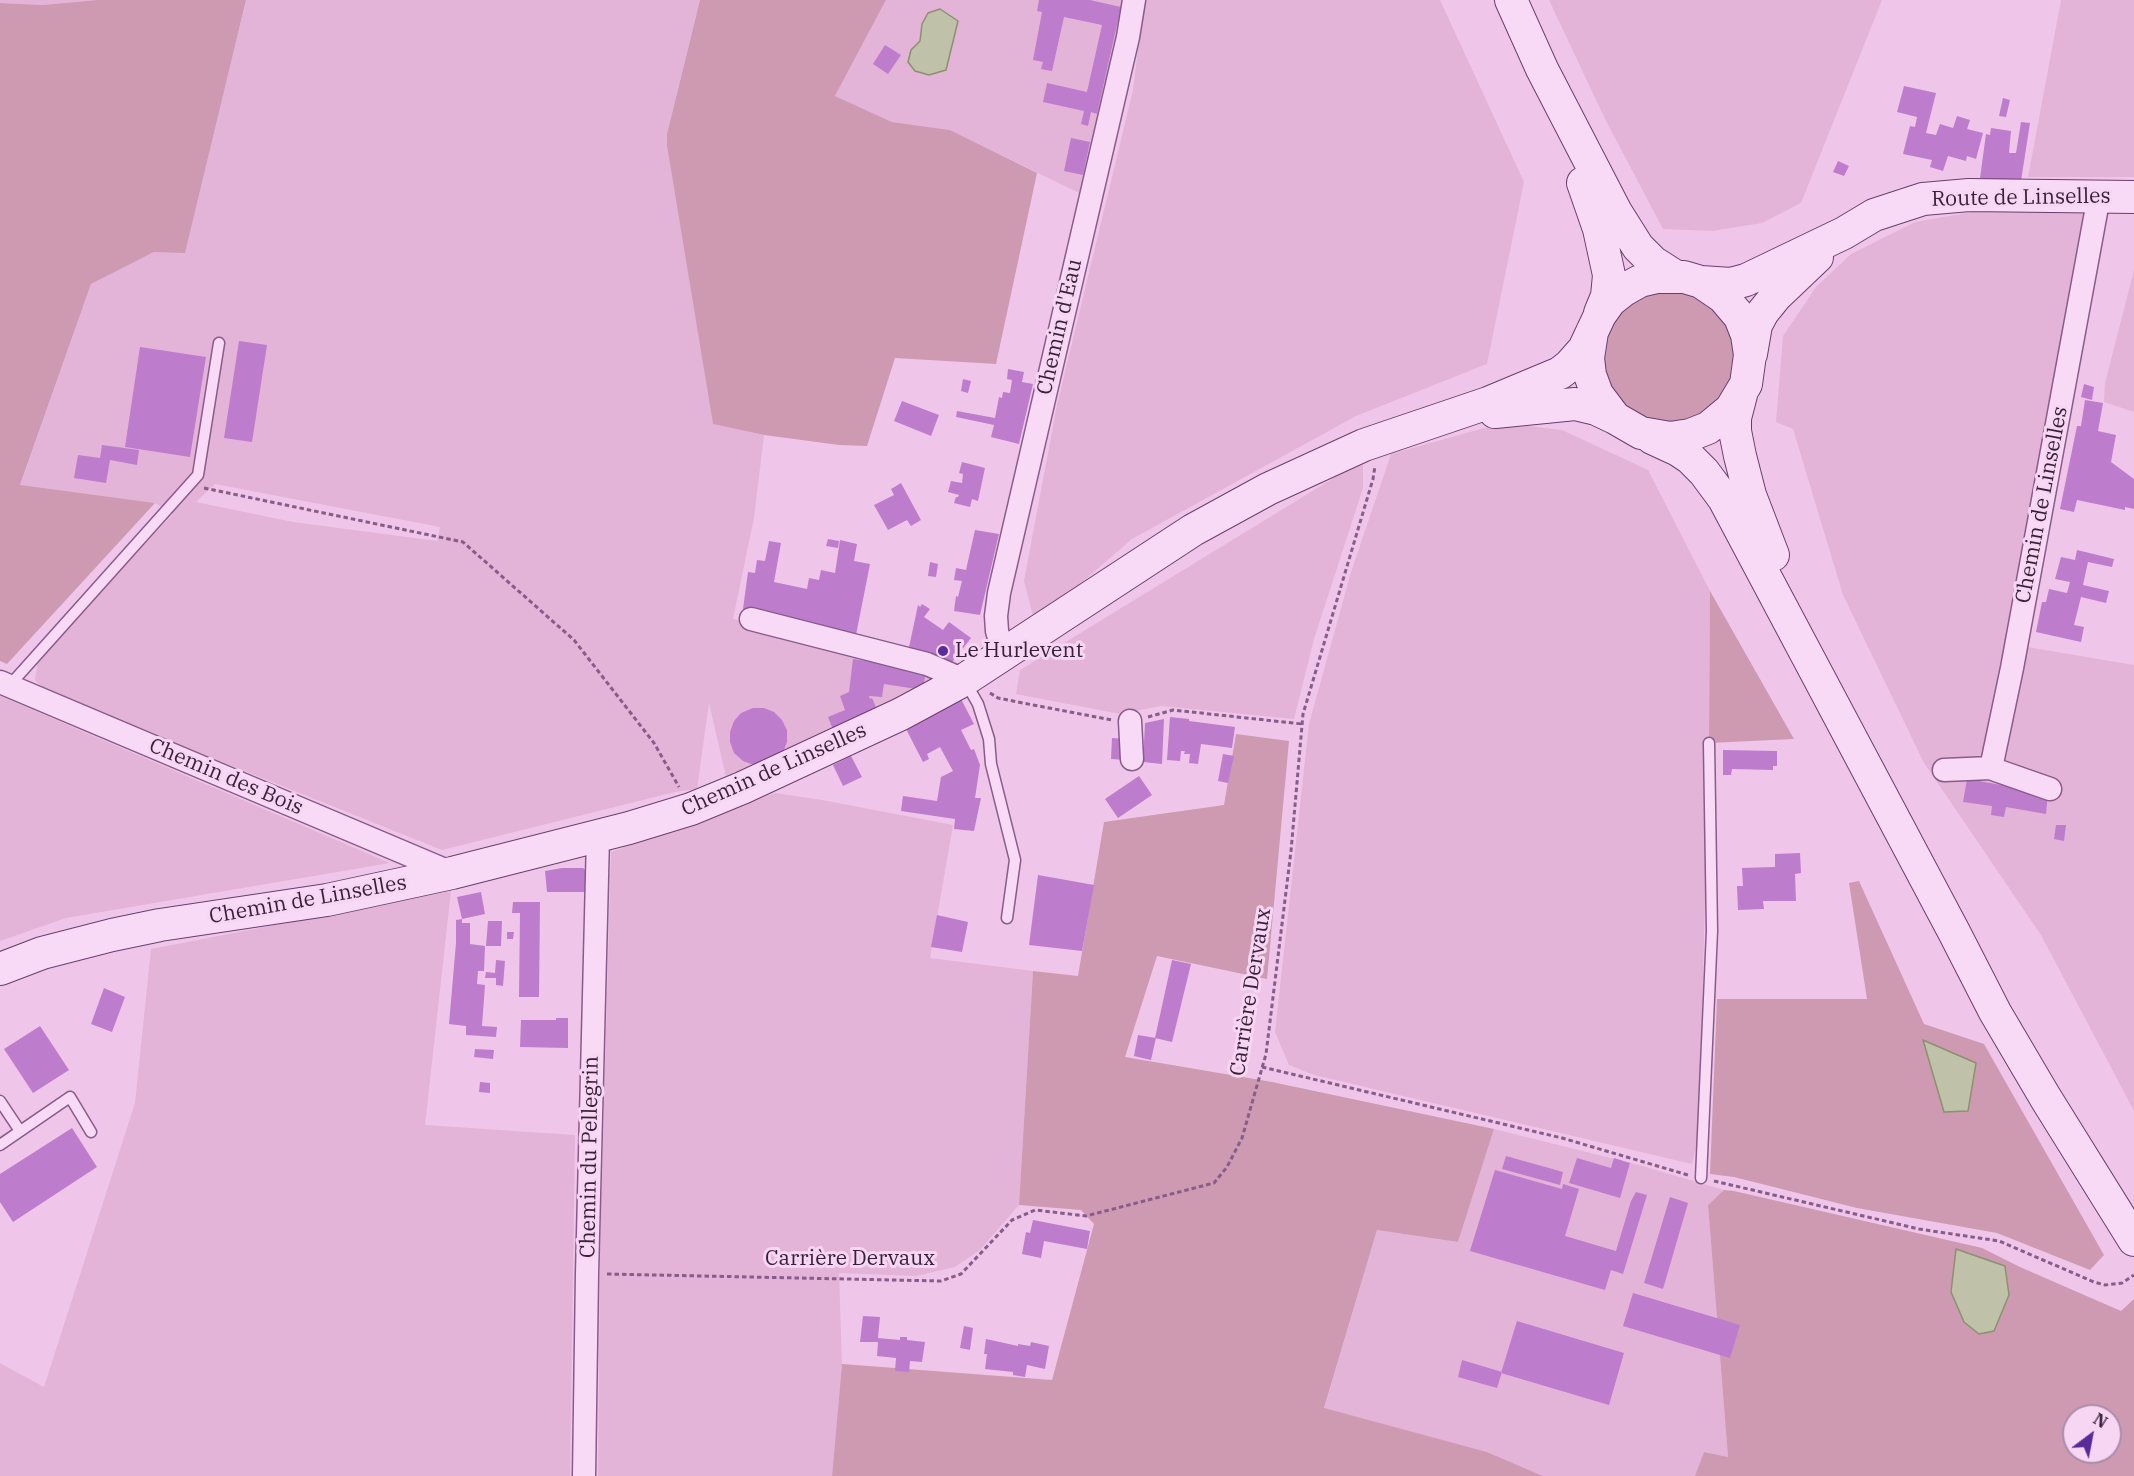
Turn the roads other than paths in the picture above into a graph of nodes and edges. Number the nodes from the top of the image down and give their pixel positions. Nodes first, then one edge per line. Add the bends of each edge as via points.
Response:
1 (1134, 0) edge
2 (1511, 0) edge
3 (1542, 69) junction
4 (2099, 196) junction
5 (2134, 197) edge
6 (1844, 233) junction
7 (1688, 279) junction
8 (1596, 323) junction
9 (219, 343) dead end
10 (1750, 355) junction
11 (1742, 393) junction
12 (1450, 417) junction
13 (1628, 425) junction
14 (751, 619) dead end
15 (1004, 655) junction
16 (964, 680) junction
17 (5, 684) edge
18 (1832, 700) junction
19 (1130, 721) road end
20 (1709, 743) dead end
21 (1132, 759) dead end
22 (1990, 768) junction
23 (1944, 770) dead end
24 (2050, 789) dead end
25 (598, 837) junction
26 (452, 873) junction
27 (1007, 918) dead end
28 (0, 969) edge
29 (0, 1101) edge
30 (20, 1131) junction
31 (92, 1132) dead end
32 (0, 1145) edge
33 (1701, 1178) dead end
34 (2134, 1240) edge
35 (584, 1476) edge

1 - 15 street, Chemin d'Eau via 999,593 997,630
2 - 3 street
3 - 7 street via 1638,247 1653,262
3 - 8 street via 1590,202 1606,260 1609,287
4 - 5 street, Route de Linselles
4 - 6 street, Route de Linselles via 1969,195 1923,199 1874,215
4 - 22 street, Chemin de Linselles
6 - 7 street, Route de Linselles via 1746,280 1731,284
6 - 10 street, Route de Linselles via 1763,312
7 - 8 street via 1657,277 1632,285 1610,301
7 - 10 street via 1723,297 1735,310 1747,335
8 - 12 street via 1577,358 1560,373
8 - 13 street via 1588,358 1590,375 1597,394
9 - 17 lane via 198,475
10 - 11 street
11 - 13 street via 1724,417 1699,432 1670,438
11 - 18 street via 1735,431 1743,470
12 - 13 street via 1575,404 1596,409
12 - 15 street, Chemin de Linselles via 1380,439 1268,489 1212,519
13 - 18 street via 1690,458 1713,484
14 - 16 street via 927,664
15 - 16 street, Chemin de Linselles
16 - 25 street, Chemin de Linselles via 806,759 691,809
16 - 27 lane via 978,704 989,739 991,764 1015,860
17 - 26 street, Chemin des Bois
18 - 34 street via 1995,1012
19 - 21 street
20 - 33 lane via 1712,931
22 - 23 street
22 - 24 street
25 - 26 street, Chemin de Linselles
25 - 35 street, Chemin du Pellegrin
26 - 28 street, Chemin de Linselles via 336,898 112,935 42,953
29 - 30 lane
30 - 31 lane via 70,1097
30 - 32 lane

